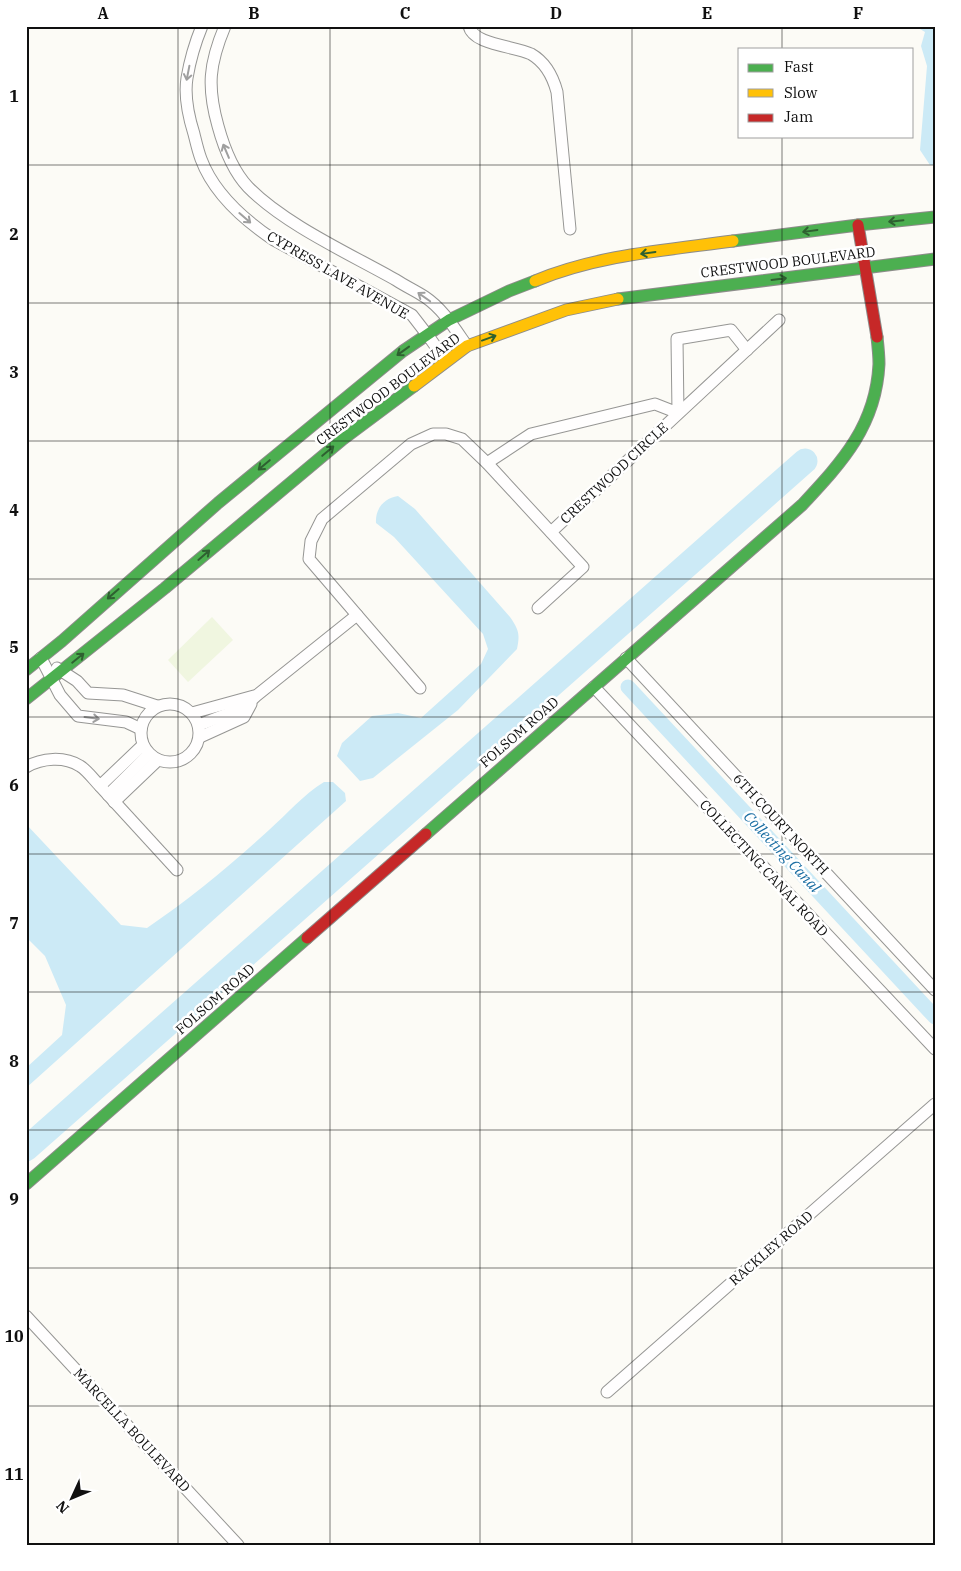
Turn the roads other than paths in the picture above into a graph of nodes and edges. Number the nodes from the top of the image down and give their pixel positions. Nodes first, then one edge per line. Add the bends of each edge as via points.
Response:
1 (202, 26) edge
2 (225, 26) edge
3 (469, 26) edge
4 (935, 216) edge
5 (858, 225) junction
6 (570, 229) dead end
7 (935, 259) edge
8 (865, 268) junction
9 (449, 320) junction
10 (779, 320) dead end
11 (427, 335) junction
12 (467, 346) junction
13 (746, 350) junction
14 (446, 361) junction
15 (678, 413) junction
16 (487, 463) junction
17 (551, 532) junction
18 (538, 608) dead end
19 (357, 615) junction
20 (41, 658) junction
21 (626, 658) junction
22 (26, 670) edge
23 (61, 671) junction
24 (51, 679) junction
25 (594, 687) junction
26 (420, 688) dead end
27 (256, 696) junction
28 (26, 699) edge
29 (157, 706) junction
30 (192, 713) junction
31 (141, 729) junction
32 (199, 731) junction
33 (150, 753) junction
34 (26, 767) edge
35 (100, 786) junction
36 (111, 798) junction
37 (176, 870) dead end
38 (935, 990) edge
39 (935, 1049) edge
40 (935, 1104) edge
41 (26, 1184) edge
42 (26, 1316) edge
43 (607, 1392) dead end
44 (238, 1545) edge

1 -> 11 street, CYPRESS LAVE AVENUE via 187,79 186,109 201,160 214,184 229,204 259,230 412,315
9 -> 2 street, CYPRESS LAVE AVENUE via 426,298 305,229 274,209 248,186 225,150 212,104 210,80 213,58
3 - 6 street via 469,30 481,40 533,55 555,82
4 -> 5 main road, CRESTWOOD BOULEVARD
5 - 8 main road, FOLSOM ROAD
5 -> 9 main road, CRESTWOOD BOULEVARD via 631,255 556,272
7 - 8 main road, CRESTWOOD BOULEVARD
12 -> 8 main road, CRESTWOOD BOULEVARD via 566,310 624,298
8 - 21 main road, FOLSOM ROAD via 877,331 879,364 873,401 861,433 838,467 802,505
9 - 11 main road, CRESTWOOD BOULEVARD
9 - 12 street, CYPRESS LAVE AVENUE
10 - 13 street, CRESTWOOD CIRCLE
11 - 14 street, CYPRESS LAVE AVENUE
11 -> 20 main road, CRESTWOOD BOULEVARD via 344,398 218,503
12 - 14 main road, CRESTWOOD BOULEVARD
13 - 15 street, CRESTWOOD CIRCLE
13 - 15 street, CRESTWOOD CIRCLE via 731,330 677,339
23 -> 14 main road, CRESTWOOD BOULEVARD via 343,439
15 - 16 street, CRESTWOOD CIRCLE via 655,404 531,434
15 - 17 street, CRESTWOOD CIRCLE
16 - 17 street, CRESTWOOD CIRCLE
16 - 19 street, CRESTWOOD CIRCLE via 462,439 433,434 411,444 322,519 311,541 309,559
17 - 18 street, CRESTWOOD CIRCLE via 583,567
19 - 26 street, CRESTWOOD CIRCLE
19 - 27 street
20 - 22 main road, CRESTWOOD BOULEVARD
20 - 23 street
20 - 24 street
21 - 25 main road, FOLSOM ROAD
21 - 38 street, 6TH COURT NORTH
23 - 24 main road, CRESTWOOD BOULEVARD
23 - 29 street via 88,693 123,695
24 - 28 main road, CRESTWOOD BOULEVARD
24 -> 31 street via 78,716 126,722
25 - 39 street, COLLECTING CANAL ROAD
25 - 41 main road, FOLSOM ROAD
27 - 30 street
27 - 32 street via 243,708
29 - 30 street via 175,704
29 - 31 street via 148,713
30 - 32 street
31 - 33 street via 141,737
32 - 33 street via 197,746 184,759 166,762
33 - 35 street
33 - 36 street
34 - 35 street via 37,761 60,760 80,766
35 - 36 street
36 - 37 street
40 - 43 street, RACKLEY ROAD
42 - 44 street, MARCELLA BOULEVARD

